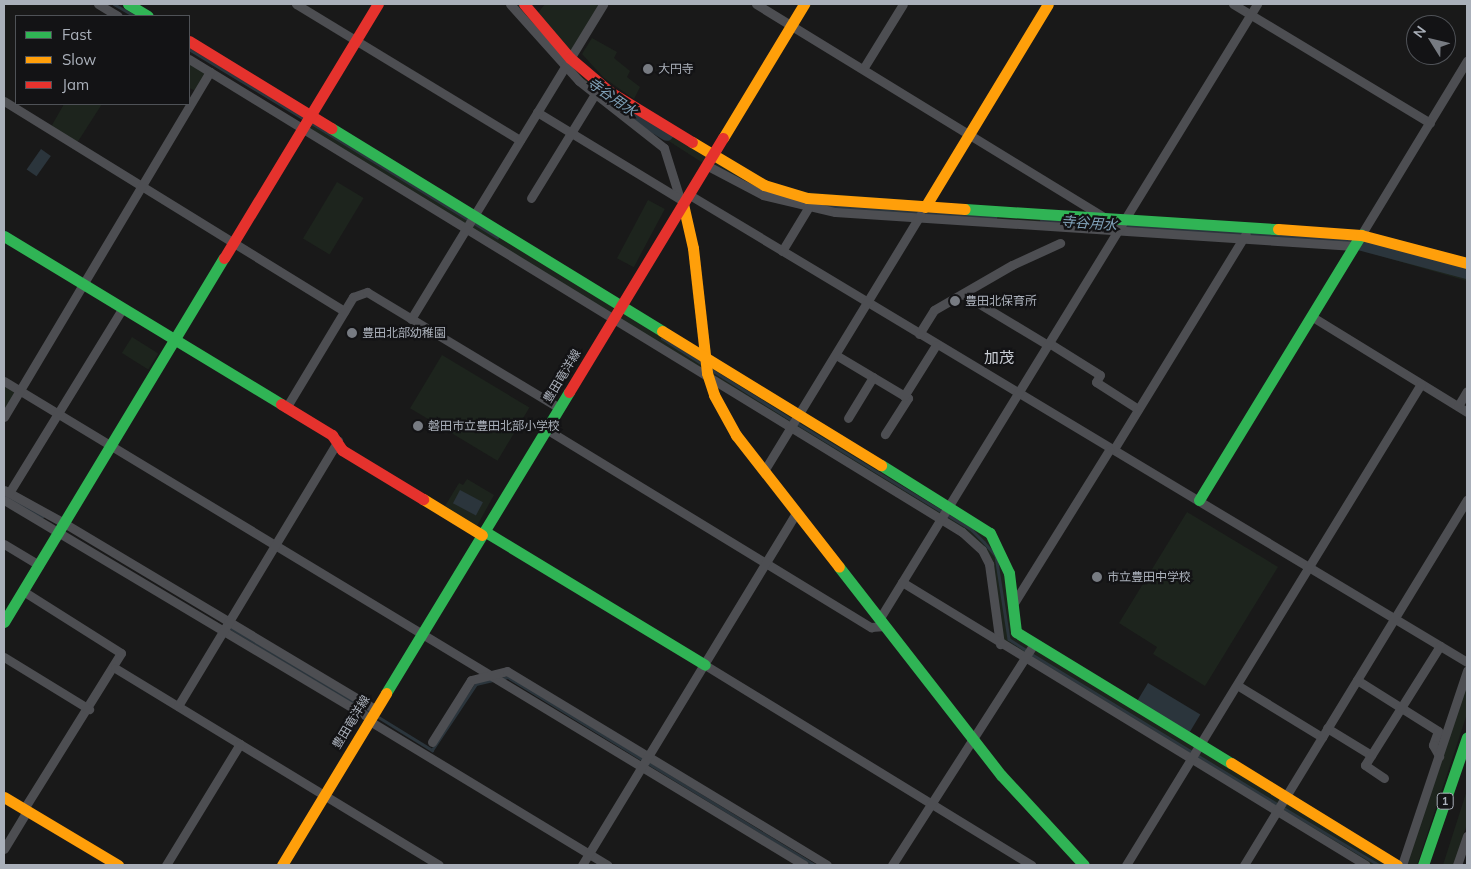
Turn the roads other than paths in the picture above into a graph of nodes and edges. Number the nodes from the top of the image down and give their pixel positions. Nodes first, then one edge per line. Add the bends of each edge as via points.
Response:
1 (98, 4) edge
2 (128, 4) edge
3 (296, 4) edge
4 (378, 4) edge
5 (510, 4) edge
6 (524, 4) edge
7 (603, 4) edge
8 (756, 4) edge
9 (804, 4) edge
10 (903, 4) edge
11 (1048, 4) edge
12 (1233, 4) edge
13 (1257, 4) edge
14 (1251, 14) junction
15 (116, 15) edge
16 (146, 15) edge
17 (790, 25) junction
18 (356, 40) junction
19 (190, 42) edge
20 (190, 60) edge
21 (1467, 61) edge
22 (567, 62) junction
23 (863, 69) junction
24 (210, 72) junction
25 (595, 94) junction
26 (4, 101) edge
27 (537, 112) junction
28 (311, 114) junction
29 (1430, 123) junction
30 (303, 128) junction
31 (572, 133) junction
32 (969, 133) junction
33 (520, 140) junction
34 (709, 160) junction
35 (141, 188) junction
36 (531, 198) dead end
37 (684, 200) junction
38 (808, 208) junction
39 (922, 212) junction
40 (475, 214) junction
41 (1107, 220) junction
42 (1121, 225) junction
43 (468, 228) junction
44 (1245, 234) junction
45 (4, 236) edge
46 (1357, 241) junction
47 (1060, 243) dead end
48 (233, 244) junction
49 (782, 251) junction
50 (1467, 262) edge
51 (82, 284) junction
52 (963, 294) junction
53 (867, 303) junction
54 (123, 308) junction
55 (344, 311) junction
56 (618, 311) junction
57 (1311, 316) junction
58 (411, 319) junction
59 (919, 334) junction
60 (174, 338) junction
61 (936, 344) junction
62 (1048, 344) junction
63 (704, 354) junction
64 (836, 355) junction
65 (873, 377) junction
66 (4, 381) edge
67 (710, 381) junction
68 (1421, 384) junction
69 (20, 391) junction
70 (1467, 391) edge
71 (1018, 394) junction
72 (904, 396) junction
73 (1458, 406) junction
74 (286, 408) junction
75 (559, 408) junction
76 (1138, 409) junction
77 (1467, 412) edge
78 (59, 415) junction
79 (799, 415) junction
80 (4, 417) edge
81 (848, 418) dead end
82 (791, 428) junction
83 (546, 429) junction
84 (885, 434) dead end
85 (338, 441) junction
86 (110, 445) junction
87 (1111, 449) junction
88 (764, 471) junction
89 (6, 494) edge
90 (1199, 500) junction
91 (1467, 500) edge
92 (950, 506) junction
93 (797, 512) junction
94 (941, 519) junction
95 (62, 526) junction
96 (483, 533) junction
97 (4, 544) edge
98 (274, 544) junction
99 (766, 564) junction
100 (39, 565) junction
101 (1308, 566) junction
102 (902, 582) junction
103 (23, 591) junction
104 (1012, 609) junction
105 (998, 614) junction
106 (1395, 619) junction
107 (4, 622) edge
108 (883, 622) junction
109 (226, 626) junction
110 (421, 634) junction
111 (1000, 644) junction
112 (1033, 645) junction
113 (1440, 646) junction
114 (4, 657) edge
115 (1024, 658) junction
116 (1467, 662) edge
117 (706, 665) junction
118 (115, 668) junction
119 (1467, 671) edge
120 (489, 674) junction
121 (1357, 680) junction
122 (1237, 685) junction
123 (178, 706) junction
124 (1401, 708) junction
125 (89, 709) junction
126 (371, 715) junction
127 (1327, 728) junction
128 (1322, 737) junction
129 (1467, 737) edge
130 (972, 739) junction
131 (432, 742) dead end
132 (240, 744) junction
133 (1200, 746) junction
134 (1371, 755) junction
135 (1439, 756) junction
136 (648, 758) junction
137 (1191, 759) junction
138 (643, 767) junction
139 (1467, 772) edge
140 (1384, 778) dead end
141 (324, 794) junction
142 (4, 797) edge
143 (1284, 798) junction
144 (931, 802) junction
145 (26, 810) junction
146 (1277, 811) junction
147 (1467, 836) edge
148 (4, 849) edge
149 (589, 854) junction
150 (118, 865) edge
151 (166, 865) edge
152 (282, 865) edge
153 (439, 865) edge
154 (582, 865) edge
155 (607, 865) edge
156 (804, 865) edge
157 (827, 865) edge
158 (892, 865) edge
159 (1032, 865) edge
160 (1084, 865) edge
161 (1126, 865) edge
162 (1244, 865) edge
163 (1366, 865) edge
164 (1397, 865) edge
165 (1402, 865) edge
166 (1423, 865) edge
167 (1434, 865) edge
168 (1457, 865) edge

1 - 15 street
2 - 16 main road
3 - 18 street
4 - 18 main road
5 - 22 street
6 - 22 main road
7 - 22 street
8 - 17 street
9 - 17 main road, 豊田竜洋線
10 - 23 street
11 - 32 main road
12 - 14 street
13 - 14 street
14 - 29 street
14 - 42 street
17 - 23 street
17 - 34 main road, 豊田竜洋線
18 - 28 main road
18 - 33 street
19 - 28 main road
20 - 24 street
21 - 29 street
22 - 25 street
22 - 27 street
22 - 34 main road
23 - 32 street
24 - 30 street
24 - 35 street
25 - 31 street
25 - 37 street via 664,148
26 - 35 street
27 - 31 street
27 - 33 street
28 - 30 main road
28 - 40 main road
29 - 46 street
30 - 43 street
30 - 48 main road
31 - 36 street
31 - 37 street
32 - 39 main road
32 - 41 street
33 - 40 street
34 - 37 main road, 豊田竜洋線
34 - 38 street via 763,195
34 - 39 main road via 807,198
35 - 48 street
35 - 51 street
37 - 49 street
37 - 56 main road, 豊田竜洋線
37 - 63 main road via 693,248
38 - 39 street
38 - 49 street
39 - 41 main road
39 - 42 street
39 - 53 street
40 - 43 street
40 - 56 main road
41 - 42 main road
42 - 44 main road
42 - 62 street
43 - 56 street
43 - 58 street
44 - 46 main road
44 - 76 street
45 - 51 main road
46 - 50 main road
46 - 57 main road
47 - 52 street via 1012,265
48 - 55 street
48 - 60 main road
49 - 53 street
51 - 54 main road
51 - 69 street
52 - 59 street via 934,310
52 - 62 street
53 - 59 street
53 - 64 street
54 - 60 main road
54 - 78 street
55 - 58 street via 353,297 367,292
55 - 74 street
56 - 63 main road
56 - 67 street
56 - 75 main road, 豊田竜洋線
57 - 68 street
57 - 90 main road
58 - 75 street
59 - 61 street
60 - 74 main road
60 - 86 main road
61 - 71 street
61 - 72 street
62 - 71 street
62 - 76 street via 1100,375 1096,382
63 - 67 main road
63 - 79 main road
64 - 65 street
64 - 79 street
65 - 72 street
65 - 81 street
66 - 69 street
67 - 82 street
67 - 88 main road via 736,435
68 - 73 street
68 - 101 street
69 - 78 street
69 - 80 street
70 - 73 street
71 - 87 street
71 - 92 street
72 - 84 street via 908,398
73 - 77 street
74 - 85 main road
75 - 83 main road, 豊田竜洋線
76 - 87 street
78 - 86 street
78 - 89 street
79 - 82 street
79 - 92 main road
82 - 88 street
82 - 94 street
83 - 96 main road, 豊田竜洋線
83 - 99 street
85 - 96 main road via 342,450
85 - 98 street
86 - 95 main road
86 - 98 street
87 - 90 street
87 - 104 street
88 - 93 main road
89 - 95 street
90 - 101 street
91 - 106 street
92 - 94 street
92 - 104 main road via 983,528 998,544 1009,572
93 - 99 street
93 - 108 main road
94 - 102 street
94 - 105 street via 982,550 991,570
95 - 100 main road
95 - 109 street
96 - 110 main road, 豊田竜洋線
96 - 117 main road
97 - 100 street
98 - 109 street
98 - 110 street
99 - 108 street via 871,627
99 - 117 street
100 - 103 main road
101 - 106 street
101 - 122 street
102 - 108 street
102 - 111 street
103 - 107 main road
103 - 118 street via 118,649 121,653
104 - 105 street
104 - 112 main road via 1016,632
105 - 111 street
106 - 113 street
106 - 121 street
108 - 130 main road
109 - 123 street
109 - 126 street
110 - 120 street
110 - 126 main road, 豊田竜洋線
111 - 115 street
112 - 115 street
112 - 133 main road
113 - 116 street
113 - 124 street
114 - 125 street
115 - 130 street
115 - 137 street
117 - 136 street
117 - 144 street
118 - 123 street
118 - 125 street
119 - 135 street
120 - 131 street via 471,680
120 - 136 street via 507,671
120 - 138 street
121 - 124 street
121 - 127 street
122 - 128 street
122 - 133 street
123 - 132 street
124 - 134 street
124 - 135 street via 1438,731 1433,745
125 - 145 street
126 - 141 main road, 豊田竜洋線
126 - 149 street
127 - 128 street
127 - 134 street
128 - 143 street
129 - 166 main road, 1
130 - 144 street
130 - 160 main road
132 - 141 street
132 - 151 street
133 - 137 street
133 - 143 main road
134 - 140 street via 1365,765
135 - 165 street
136 - 138 street
136 - 157 street
137 - 146 street
137 - 161 street
138 - 149 street
138 - 156 street
139 - 167 main road, 1
141 - 152 main road, 豊田竜洋線
141 - 153 street
142 - 145 main road
143 - 146 street
143 - 164 main road
144 - 158 street
144 - 159 street
145 - 148 street
145 - 150 main road
146 - 162 street
146 - 163 street
147 - 168 street
149 - 154 street
149 - 155 street

